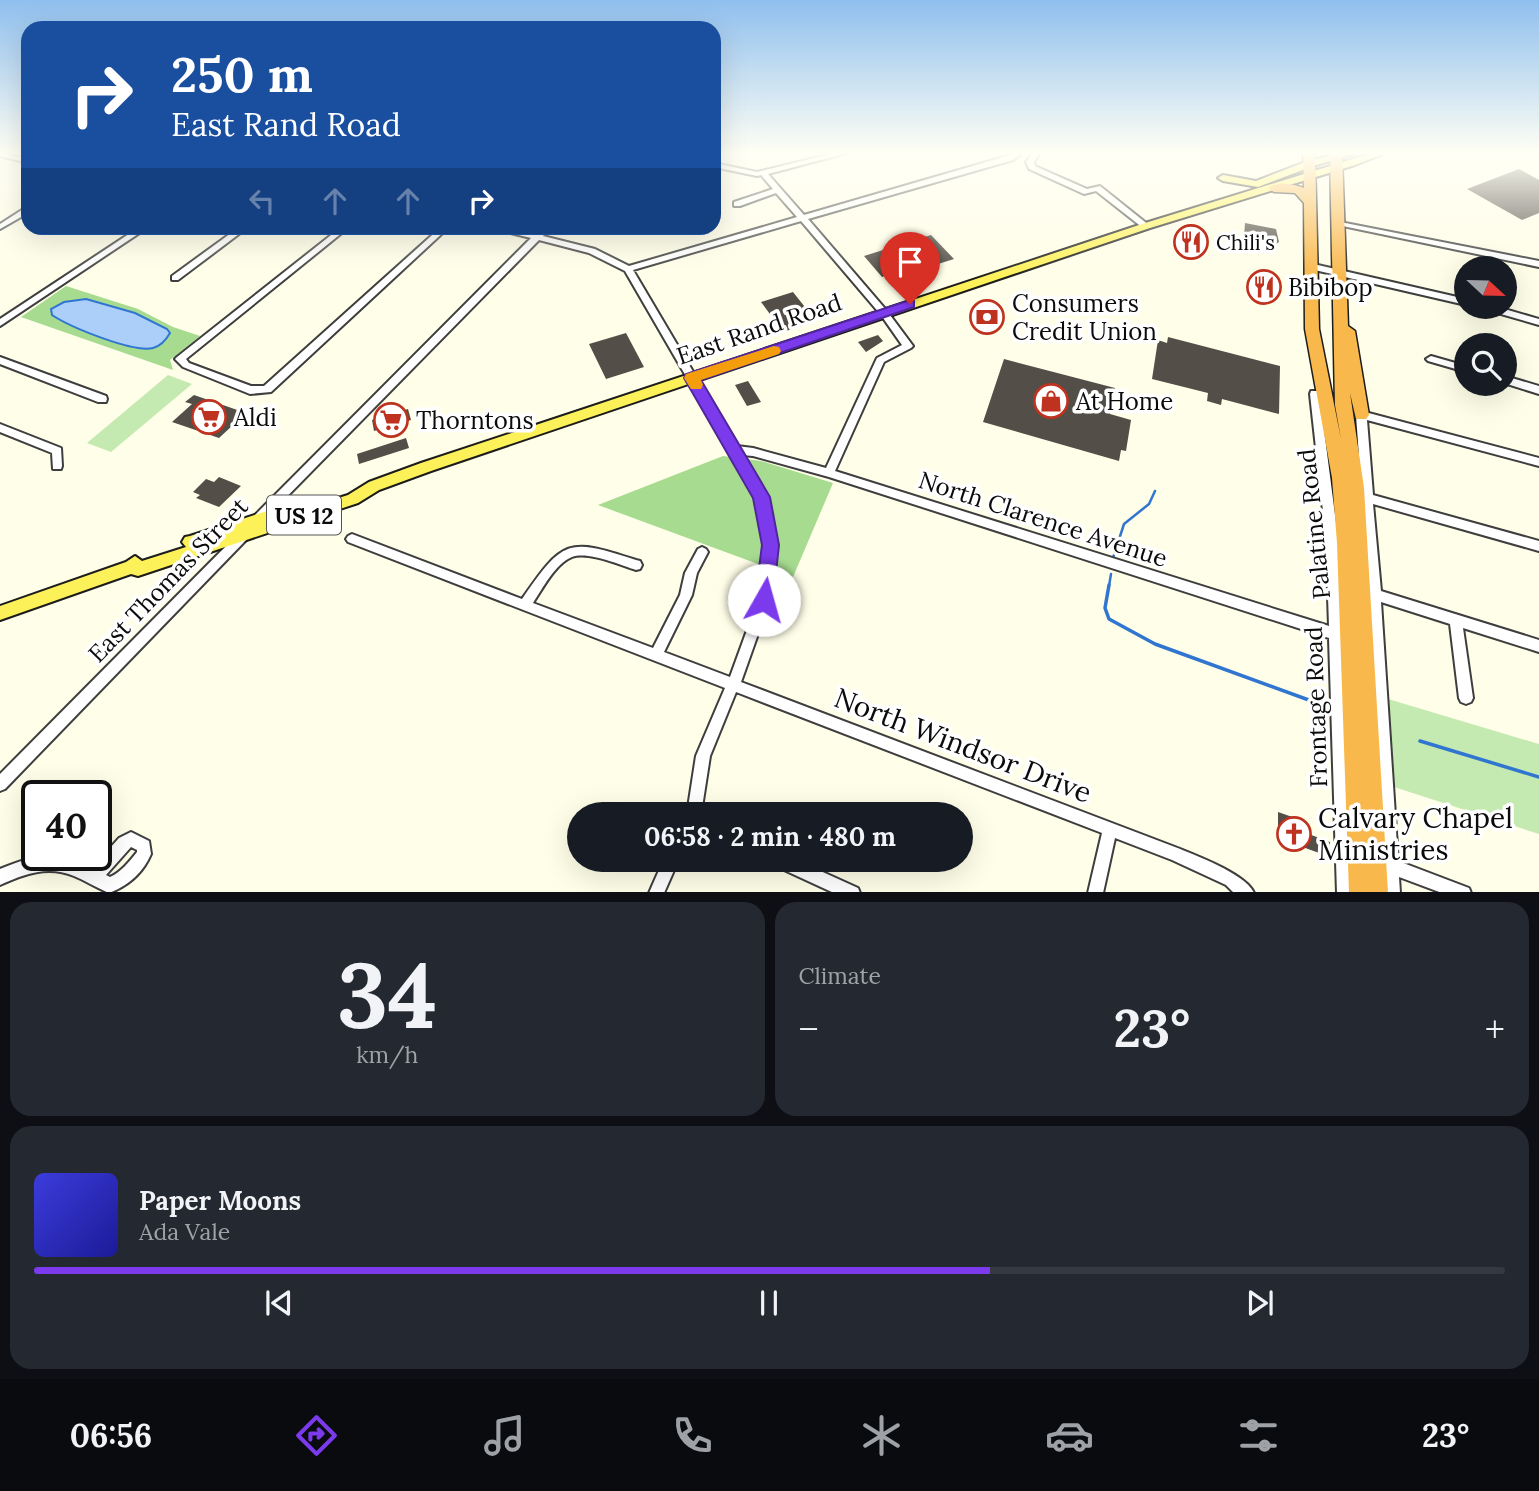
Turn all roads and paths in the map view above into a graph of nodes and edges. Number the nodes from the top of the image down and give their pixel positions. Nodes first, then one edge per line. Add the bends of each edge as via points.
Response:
1 (764, 195) edge
2 (782, 195) edge
3 (879, 195) edge
4 (1106, 195) edge
5 (1220, 195) edge
6 (1234, 195) edge
7 (1246, 195) edge
8 (1305, 195) edge
9 (1309, 195) edge
10 (1337, 195) edge
11 (1219, 201) junction
12 (1309, 201) junction
13 (737, 204) dead end
14 (21, 214) edge
15 (801, 218) junction
16 (1338, 223) junction
17 (0, 226) edge
18 (1146, 226) junction
19 (132, 235) edge
20 (233, 235) edge
21 (335, 235) edge
22 (436, 235) edge
23 (529, 235) edge
24 (537, 237) junction
25 (1539, 264) edge
26 (1309, 266) junction
27 (628, 269) junction
28 (1338, 272) junction
29 (174, 278) dead end
30 (1454, 299) edge
31 (884, 313) junction
32 (1341, 313) junction
33 (1517, 316) edge
34 (1539, 322) edge
35 (0, 323) edge
36 (1312, 328) junction
37 (1431, 359) dead end
38 (0, 360) edge
39 (1454, 366) edge
40 (692, 378) junction
41 (1517, 384) edge
42 (1539, 390) edge
43 (1315, 394) joint
44 (102, 399) dead end
45 (1361, 415) junction
46 (0, 428) edge
47 (736, 450) junction
48 (1539, 462) edge
49 (57, 466) dead end
50 (829, 473) junction
51 (362, 491) junction
52 (1368, 498) junction
53 (259, 519) junction
54 (243, 535) junction
55 (352, 539) dead end
56 (1539, 545) edge
57 (702, 552) dead end
58 (636, 565) dead end
59 (131, 567) junction
60 (1375, 595) junction
61 (525, 604) junction
62 (0, 613) edge
63 (1456, 622) junction
64 (1336, 634) junction
65 (1539, 646) edge
66 (656, 655) junction
67 (733, 684) junction
68 (1466, 698) dead end
69 (0, 784) edge
70 (696, 802) edge
71 (1110, 830) junction
72 (1390, 866) junction
73 (666, 872) edge
74 (806, 872) edge
75 (0, 877) edge
76 (94, 877) dead end
77 (656, 892) edge
78 (853, 892) edge
79 (1095, 892) edge
80 (1247, 892) edge
81 (1345, 892) edge
82 (1360, 892) edge
83 (1377, 892) edge
84 (1392, 892) edge
85 (1464, 892) edge

1 - 13 street
2 - 15 street
3 - 15 street
4 - 18 street
5 - 11 main road
6 - 11 main road, East Rand Road / US 12
7 - 11 main road, East Rand Road / US 12
8 - 12 highway
9 - 12 highway, Palatine Road
10 - 16 highway, Palatine Road
11 - 18 main road, East Rand Road / US 12
12 - 26 highway, Palatine Road
14 - 17 street
15 - 27 street
15 - 31 street
16 - 25 street
16 - 28 highway, Palatine Road
18 - 31 main road, East Rand Road / US 12
19 - 35 street
20 - 29 street
21 - 22 street via 180,359 250,390 267,389
23 - 24 street
24 - 27 street via 592,251
24 - 53 street, East Thomas Street
26 - 28 street
26 - 36 highway, Palatine Road
27 - 40 street
28 - 30 street
28 - 32 highway, Palatine Road
31 - 40 main road, East Rand Road / US 12
31 - 50 street via 908,346 880,360
32 - 45 highway via 1348,330
32 - 83 highway, Palatine Road via 1343,405 1357,501
33 - 34 street
36 - 43 highway
36 - 82 highway, Palatine Road via 1340,478 1346,543
37 - 39 street
38 - 44 street
40 - 47 street
40 - 51 main road, East Rand Road / US 12
41 - 42 street
43 - 64 street, Frontage Road via 1332,538
45 - 48 street
45 - 52 street
46 - 49 street via 57,452
47 - 50 street, North Clarence Avenue
47 - 67 street via 761,497 770,545 764,600
50 - 64 street, North Clarence Avenue
51 - 53 main road, East Rand Road / US 12 via 351,490
51 - 54 main road, East Rand Road / US 12 via 353,499
52 - 56 street
52 - 60 street
53 - 54 street, East Thomas Street
53 - 59 main road, East Rand Road / US 12 via 158,553
54 - 59 main road, East Rand Road / US 12 via 138,569
54 - 69 street, East Thomas Street
55 - 61 street, North Windsor Drive
57 - 66 street
58 - 61 street via 575,549 555,561
59 - 62 main road, East Rand Road / US 12
60 - 63 street
60 - 72 street
61 - 66 street, North Windsor Drive
63 - 65 street
63 - 68 street
64 - 81 street, Frontage Road
66 - 67 street, North Windsor Drive
67 - 70 street via 703,756
67 - 71 street, North Windsor Drive
71 - 79 street
71 - 80 street, North Windsor Drive via 1175,854
72 - 84 street
72 - 85 street
73 - 77 street
74 - 78 street
75 - 76 street via 41,862 61,861

